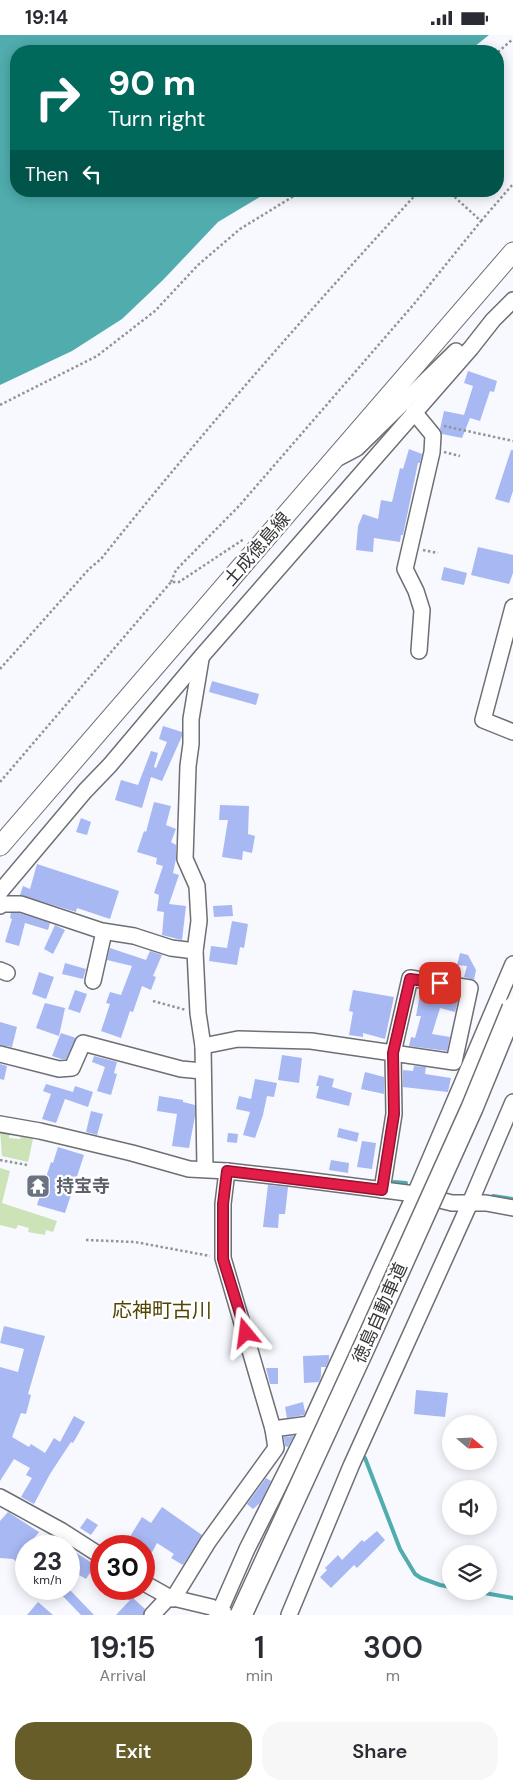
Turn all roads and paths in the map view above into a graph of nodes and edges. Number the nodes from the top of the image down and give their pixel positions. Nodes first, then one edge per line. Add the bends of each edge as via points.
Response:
1 (513, 184) edge
2 (504, 194) edge
3 (292, 197) edge
4 (414, 197) edge
5 (455, 197) edge
6 (502, 197) edge
7 (481, 221) junction
8 (513, 251) edge
9 (513, 299) edge
10 (493, 320) junction
11 (0, 405) edge
12 (417, 415) junction
13 (513, 441) edge
14 (334, 460) junction
15 (251, 534) dead end
16 (171, 583) junction
17 (513, 607) edge
18 (419, 651) dead end
19 (201, 657) junction
20 (0, 669) edge
21 (513, 732) edge
22 (0, 782) edge
23 (0, 845) edge
24 (0, 892) edge
25 (0, 906) edge
26 (104, 932) junction
27 (195, 951) junction
28 (513, 964) edge
29 (93, 981) dead end
30 (153, 1001) dead end
31 (513, 1009) edge
32 (198, 1013) junction
33 (202, 1046) junction
34 (393, 1053) junction
35 (0, 1054) edge
36 (202, 1071) junction
37 (513, 1102) edge
38 (0, 1124) edge
39 (0, 1160) edge
40 (27, 1165) dead end
41 (205, 1169) junction
42 (227, 1171) junction
43 (382, 1190) junction
44 (415, 1194) junction
45 (470, 1203) junction
46 (513, 1208) edge
47 (86, 1239) dead end
48 (223, 1259) junction
49 (310, 1424) junction
50 (273, 1429) junction
51 (0, 1497) edge
52 (90, 1549) edge
53 (155, 1589) edge
54 (171, 1598) junction
55 (227, 1614) edge
56 (152, 1615) edge
57 (288, 1615) edge

1 - 2 path
3 - 11 path via 240,229 198,265 155,311 97,356
4 - 20 path via 168,474 101,559
5 - 7 path
6 - 7 path
7 - 16 path via 414,304 239,506 176,570
8 - 14 main road, 土成徳島線
9 - 10 street
10 - 12 street
10 - 14 street via 472,335 356,448
12 - 13 path via 441,426
12 - 18 street via 433,435 405,569 422,610
12 - 19 street
14 - 23 main road, 土成徳島線
15 - 16 path via 179,582
16 - 22 path
17 - 21 street via 483,720
19 - 24 street
19 - 27 street via 191,719 185,859 196,886 199,921
25 - 26 street via 21,904
26 - 27 street
26 - 29 street
27 - 32 street
28 - 44 street
30 - 32 path
31 - 55 highway, 徳島自動車道, bridge via 372,1332
32 - 33 street
33 - 34 street via 238,1039 312,1041
33 - 36 street
34 - 34 street via 410,979 470,988 454,1062
34 - 43 street via 394,1114
35 - 36 street via 72,1069 83,1043 181,1069
36 - 41 street
37 - 45 street
38 - 41 street via 189,1169
39 - 40 path
41 - 42 street
42 - 43 street
42 - 48 street
43 - 44 street
44 - 45 street via 452,1203
44 - 49 street
45 - 46 street
45 - 57 street via 351,1466
47 - 48 path via 135,1242
48 - 50 street
49 - 50 street
49 - 55 street via 247,1549
50 - 54 street via 276,1448
51 - 52 street
53 - 54 street
54 - 55 street
54 - 56 street

